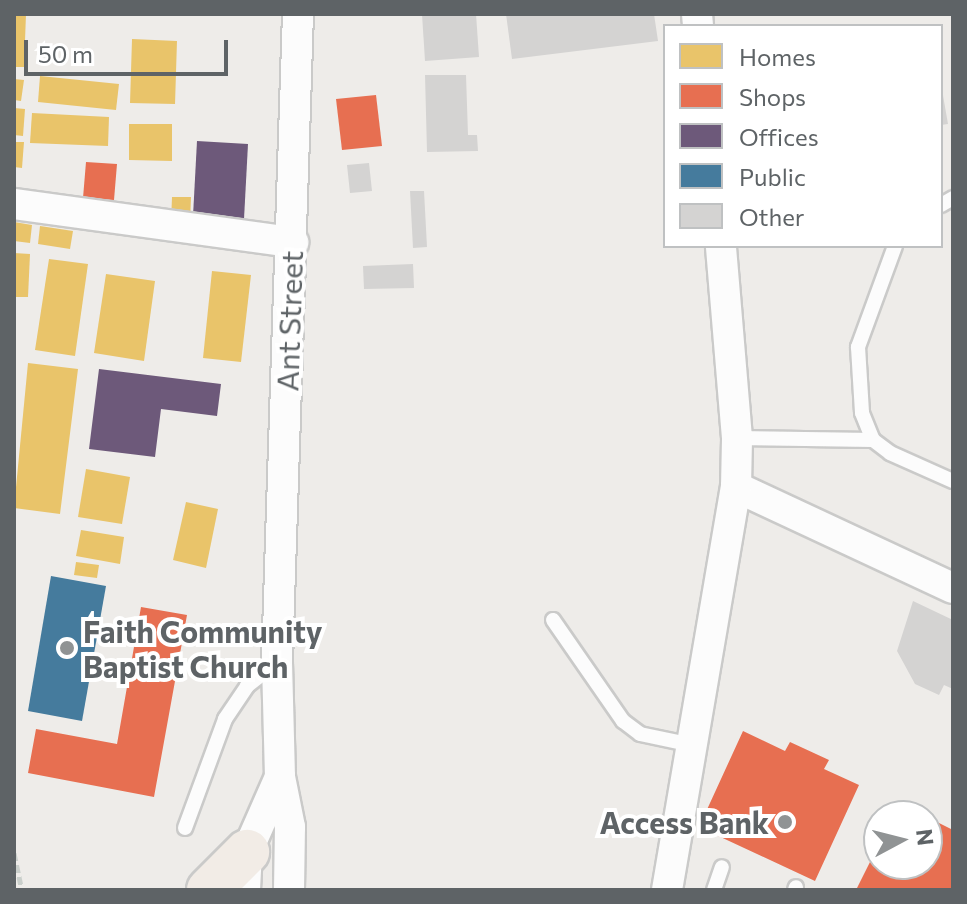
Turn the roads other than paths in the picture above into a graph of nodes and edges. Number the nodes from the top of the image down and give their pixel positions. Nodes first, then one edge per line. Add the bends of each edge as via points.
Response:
1 (297, 14) edge
2 (14, 204) edge
3 (293, 242) junction
4 (721, 248) edge
5 (894, 248) edge
6 (737, 438) junction
7 (873, 440) junction
8 (953, 481) edge
9 (736, 487) junction
10 (953, 588) edge
11 (553, 620) dead end
12 (277, 663) junction
13 (692, 745) junction
14 (280, 777) junction
15 (185, 828) dead end
16 (722, 867) dead end
17 (246, 871) edge
18 (294, 886) edge
19 (209, 890) edge
20 (667, 890) edge
21 (714, 890) edge

1 - 3 street, Ant Street
2 - 3 street
3 - 12 street, Ant Street
4 - 6 street
5 - 7 lane via 858,347 862,413
6 - 7 lane
6 - 9 street
7 - 8 lane
9 - 10 street
9 - 13 street
11 - 13 lane via 623,721 640,734
12 - 14 street, Ant Street
12 - 15 lane via 247,686 225,719
13 - 20 street
14 - 17 street
14 - 18 street, Ant Street
16 - 21 lane
17 - 19 highway

